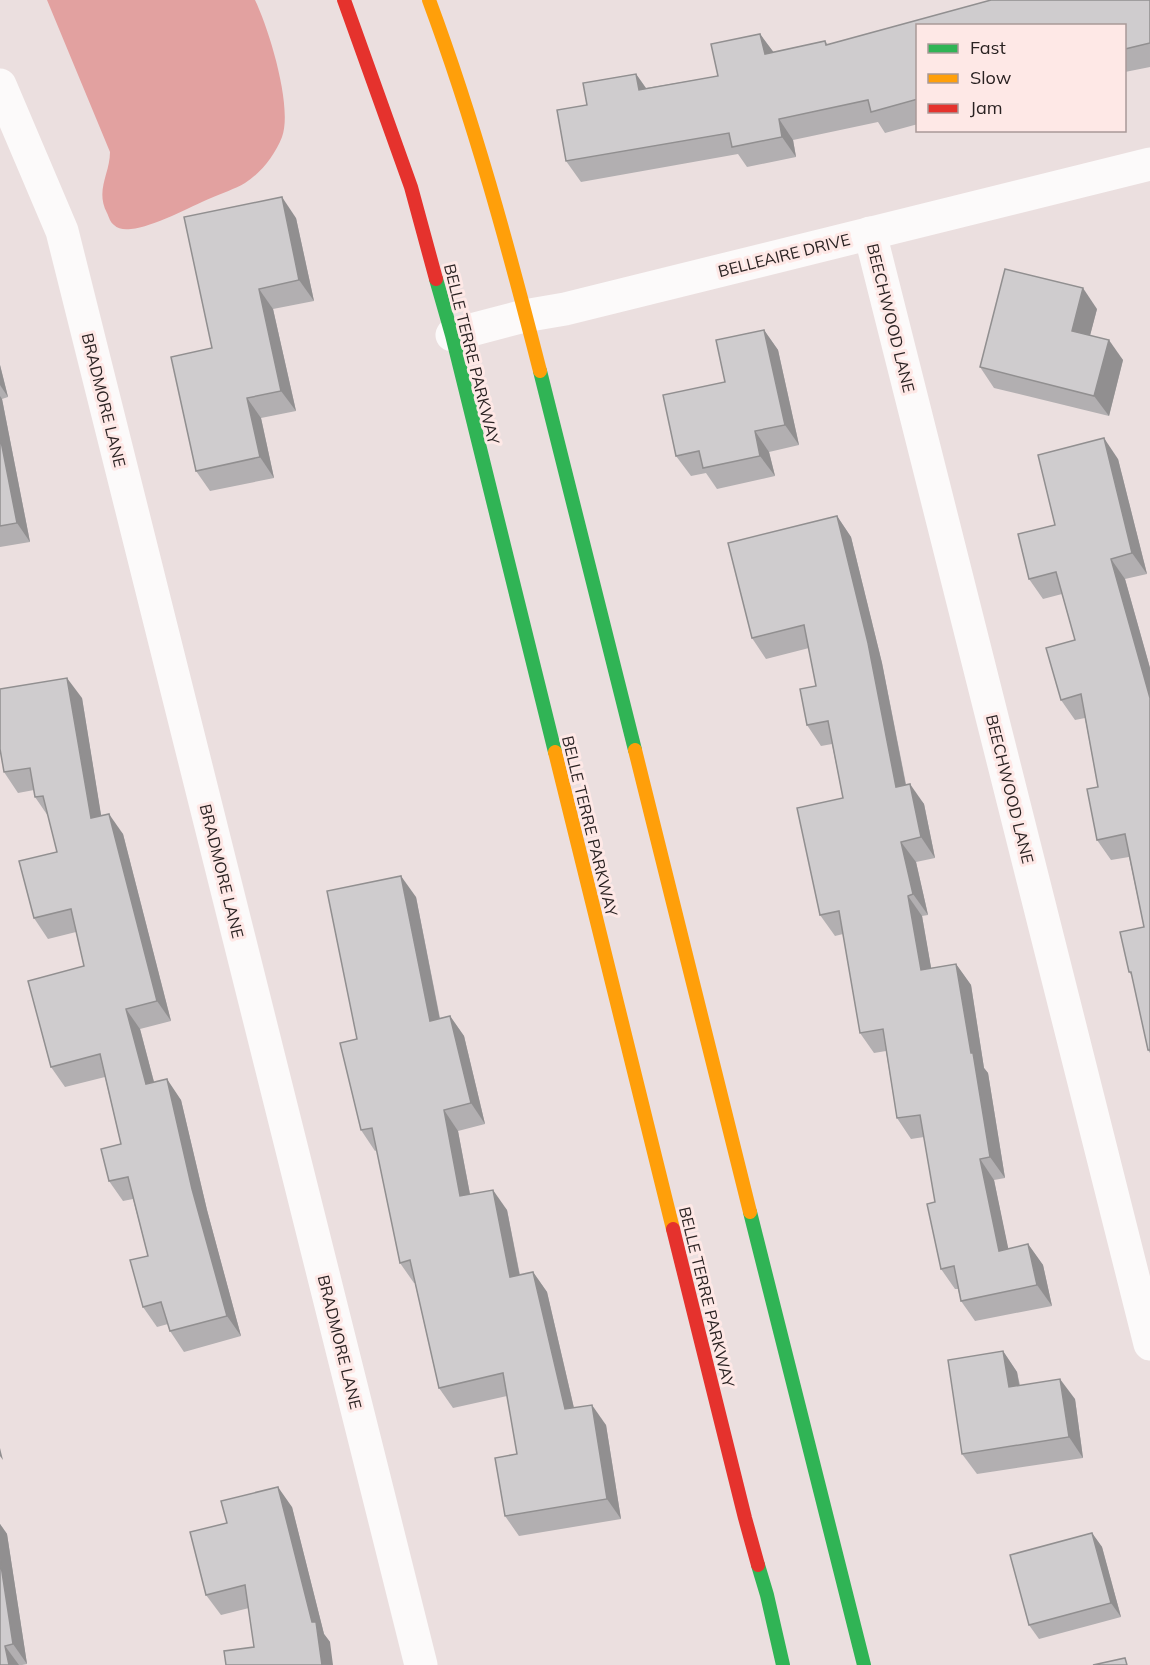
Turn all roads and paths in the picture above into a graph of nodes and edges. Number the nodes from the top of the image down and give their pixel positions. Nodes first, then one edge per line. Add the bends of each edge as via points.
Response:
1 (344, 0) edge
2 (429, 0) edge
3 (0, 85) edge
4 (1150, 164) edge
5 (870, 233) junction
6 (524, 316) junction
7 (452, 335) junction
8 (1150, 1344) edge
9 (421, 1665) edge
10 (783, 1665) edge
11 (864, 1665) edge

1 - 7 main road, BELLE TERRE PARKWAY via 411,188
2 - 6 main road via 477,141
3 - 9 street, BRADMORE LANE via 62,231
4 - 5 street, BELLEAIRE DRIVE
5 - 6 street, BELLEAIRE DRIVE
5 - 8 street, BEECHWOOD LANE
6 - 7 street, BELLEAIRE DRIVE
6 - 11 main road
7 - 10 main road, BELLE TERRE PARKWAY

